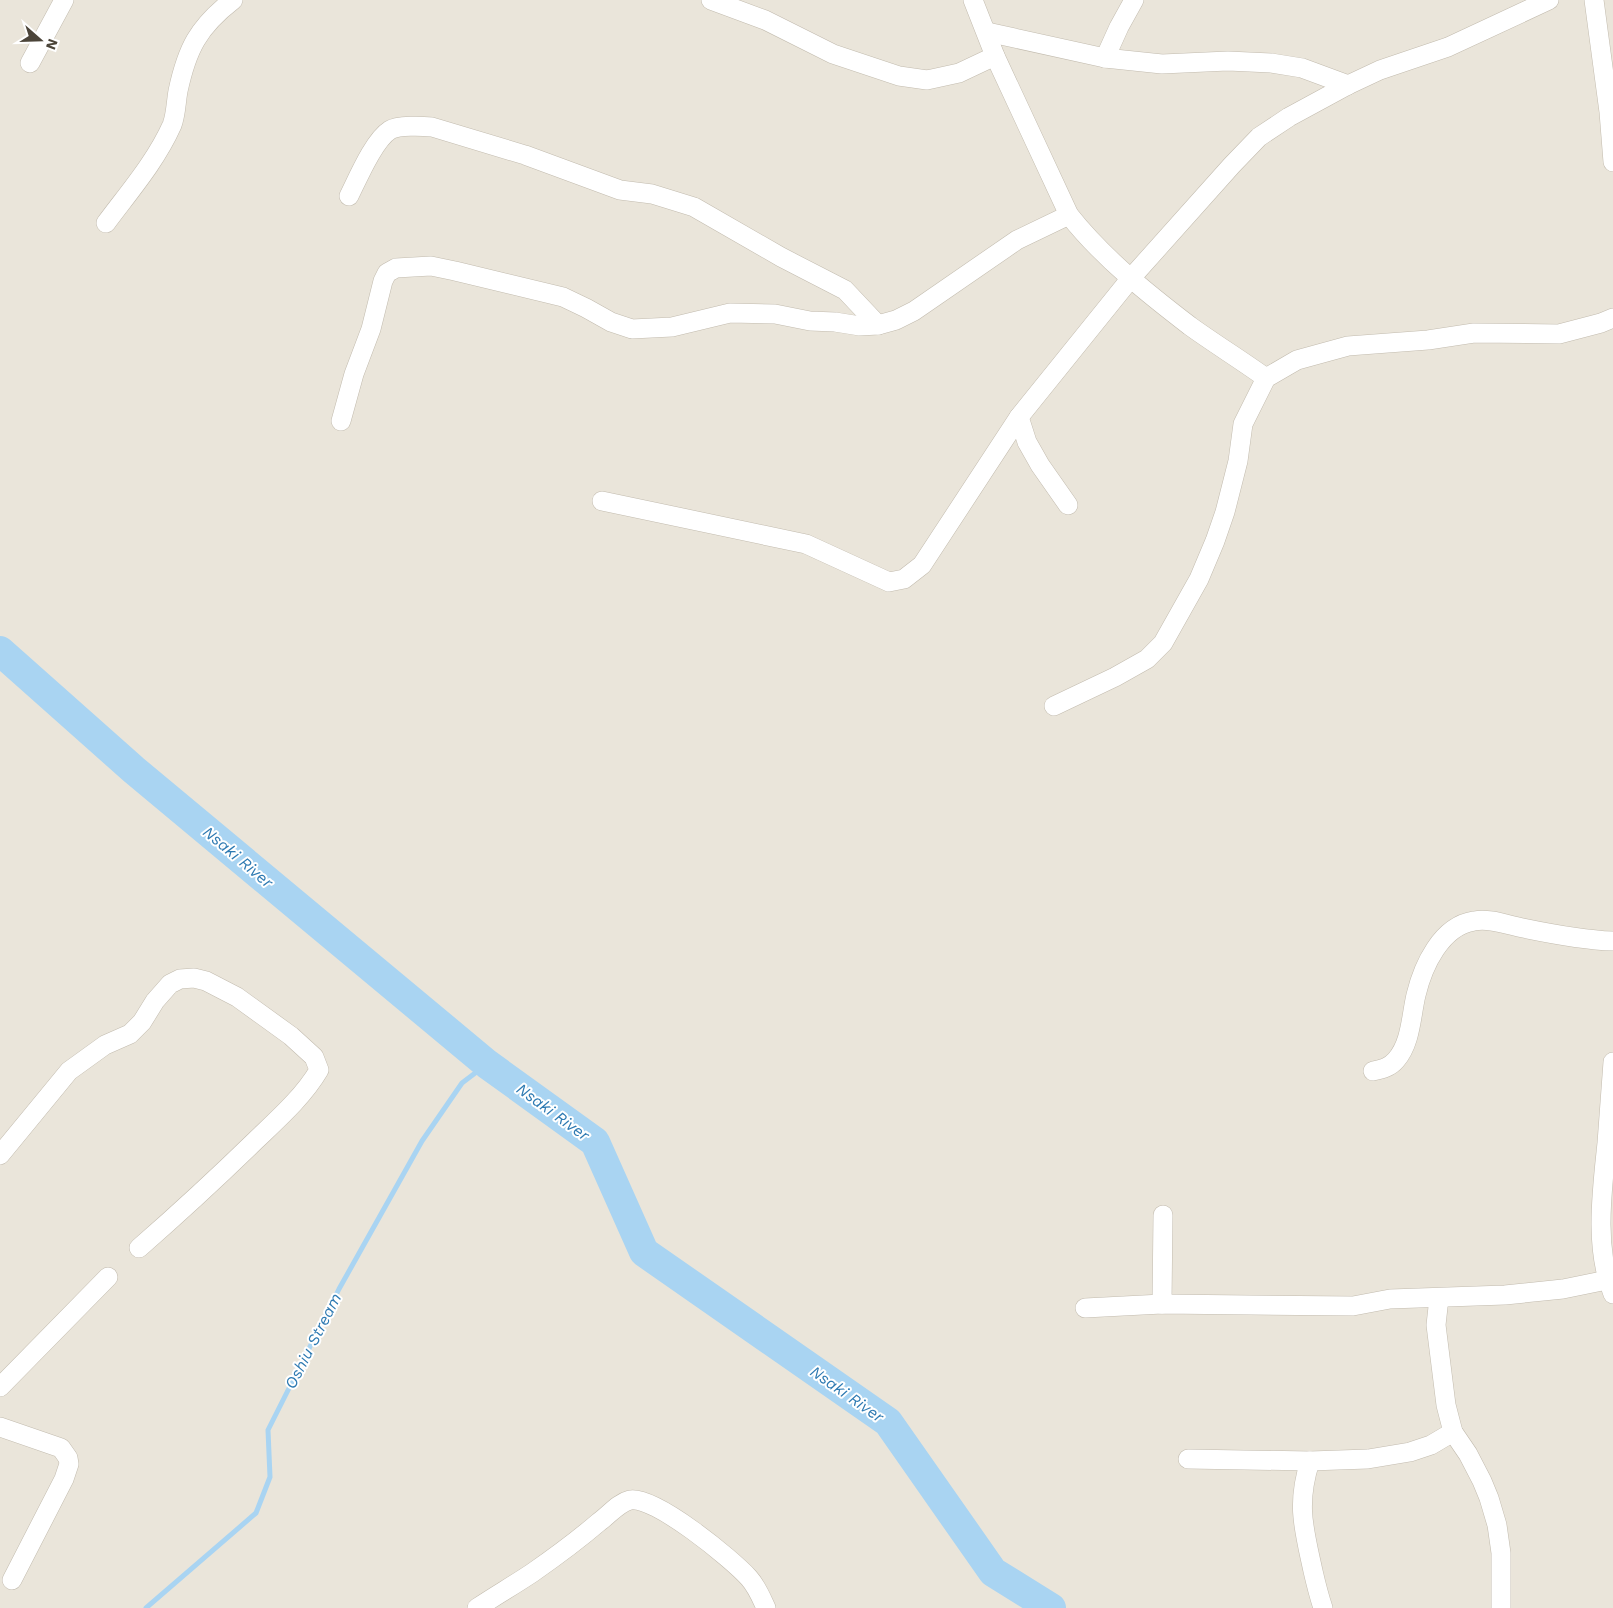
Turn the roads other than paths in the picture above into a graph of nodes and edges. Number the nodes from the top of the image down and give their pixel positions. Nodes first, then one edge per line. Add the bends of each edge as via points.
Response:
1 (64, 0) edge
2 (234, 0) edge
3 (711, 0) edge
4 (973, 0) edge
5 (1134, 0) edge
6 (1549, 0) edge
7 (1594, 0) edge
8 (986, 32) junction
9 (995, 56) junction
10 (1105, 58) junction
11 (30, 62) dead end
12 (1348, 85) junction
13 (1613, 162) edge
14 (349, 196) dead end
15 (1069, 215) junction
16 (106, 223) dead end
17 (1131, 278) junction
18 (1613, 318) edge
19 (878, 325) junction
20 (1266, 378) junction
21 (1018, 417) junction
22 (341, 421) dead end
23 (602, 501) dead end
24 (1068, 505) dead end
25 (1054, 706) dead end
26 (1613, 941) edge
27 (1613, 1062) edge
28 (1373, 1071) dead end
29 (0, 1155) edge
30 (1163, 1215) dead end
31 (139, 1248) dead end
32 (108, 1277) dead end
33 (1610, 1287) edge
34 (1439, 1298) junction
35 (1162, 1304) junction
36 (1085, 1308) dead end
37 (0, 1387) edge
38 (0, 1428) edge
39 (1453, 1432) junction
40 (1188, 1459) dead end
41 (1310, 1461) junction
42 (12, 1580) dead end
43 (477, 1608) edge
44 (766, 1608) edge
45 (1323, 1608) edge
46 (1500, 1608) edge

1 - 11 street
2 - 16 street via 195,38 184,63 173,123 158,153
3 - 9 street via 765,20 833,54 899,76 927,80 959,73
4 - 8 street
5 - 10 street
6 - 12 street via 1448,47 1380,70
7 - 13 street
8 - 9 street
8 - 10 street
9 - 15 street
10 - 12 street via 1162,64 1271,63 1302,68
12 - 17 street via 1259,137
14 - 19 street via 375,145 390,129 432,127 525,155 620,190 652,194 694,207 845,290
15 - 17 street via 1084,235
15 - 19 street via 1017,240 914,311
17 - 20 street via 1191,326
17 - 21 street
18 - 20 street via 1559,334 1474,332 1428,340 1348,346 1297,360
19 - 22 street via 810,321 774,314 730,313 672,327 632,329 620,327 562,297 431,266 396,268 387,273 383,281
20 - 25 street via 1243,424 1238,461 1215,541 1199,579 1163,643 1147,660
21 - 23 street via 922,565 904,580 889,582 806,544
21 - 24 street via 1040,465
26 - 28 street via 1545,933 1491,921 1461,925 1444,938 1424,970 1404,1048 1387,1068
27 - 33 street via 1602,1204 1602,1245
29 - 31 street via 69,1071 106,1045 130,1034 170,984 180,979 200,979 237,997 291,1036 314,1057 319,1070 310,1086 280,1118
30 - 35 street
32 - 37 street
33 - 34 street
34 - 35 street via 1390,1299 1353,1306
34 - 39 street via 1437,1342
35 - 36 street
38 - 42 street via 61,1448 69,1464
39 - 41 street via 1410,1452 1368,1459
39 - 46 street via 1490,1498 1501,1553
40 - 41 street
41 - 45 street via 1304,1479 1301,1513
43 - 44 street via 531,1573 623,1502 633,1500 651,1504 669,1515 734,1563 751,1580

